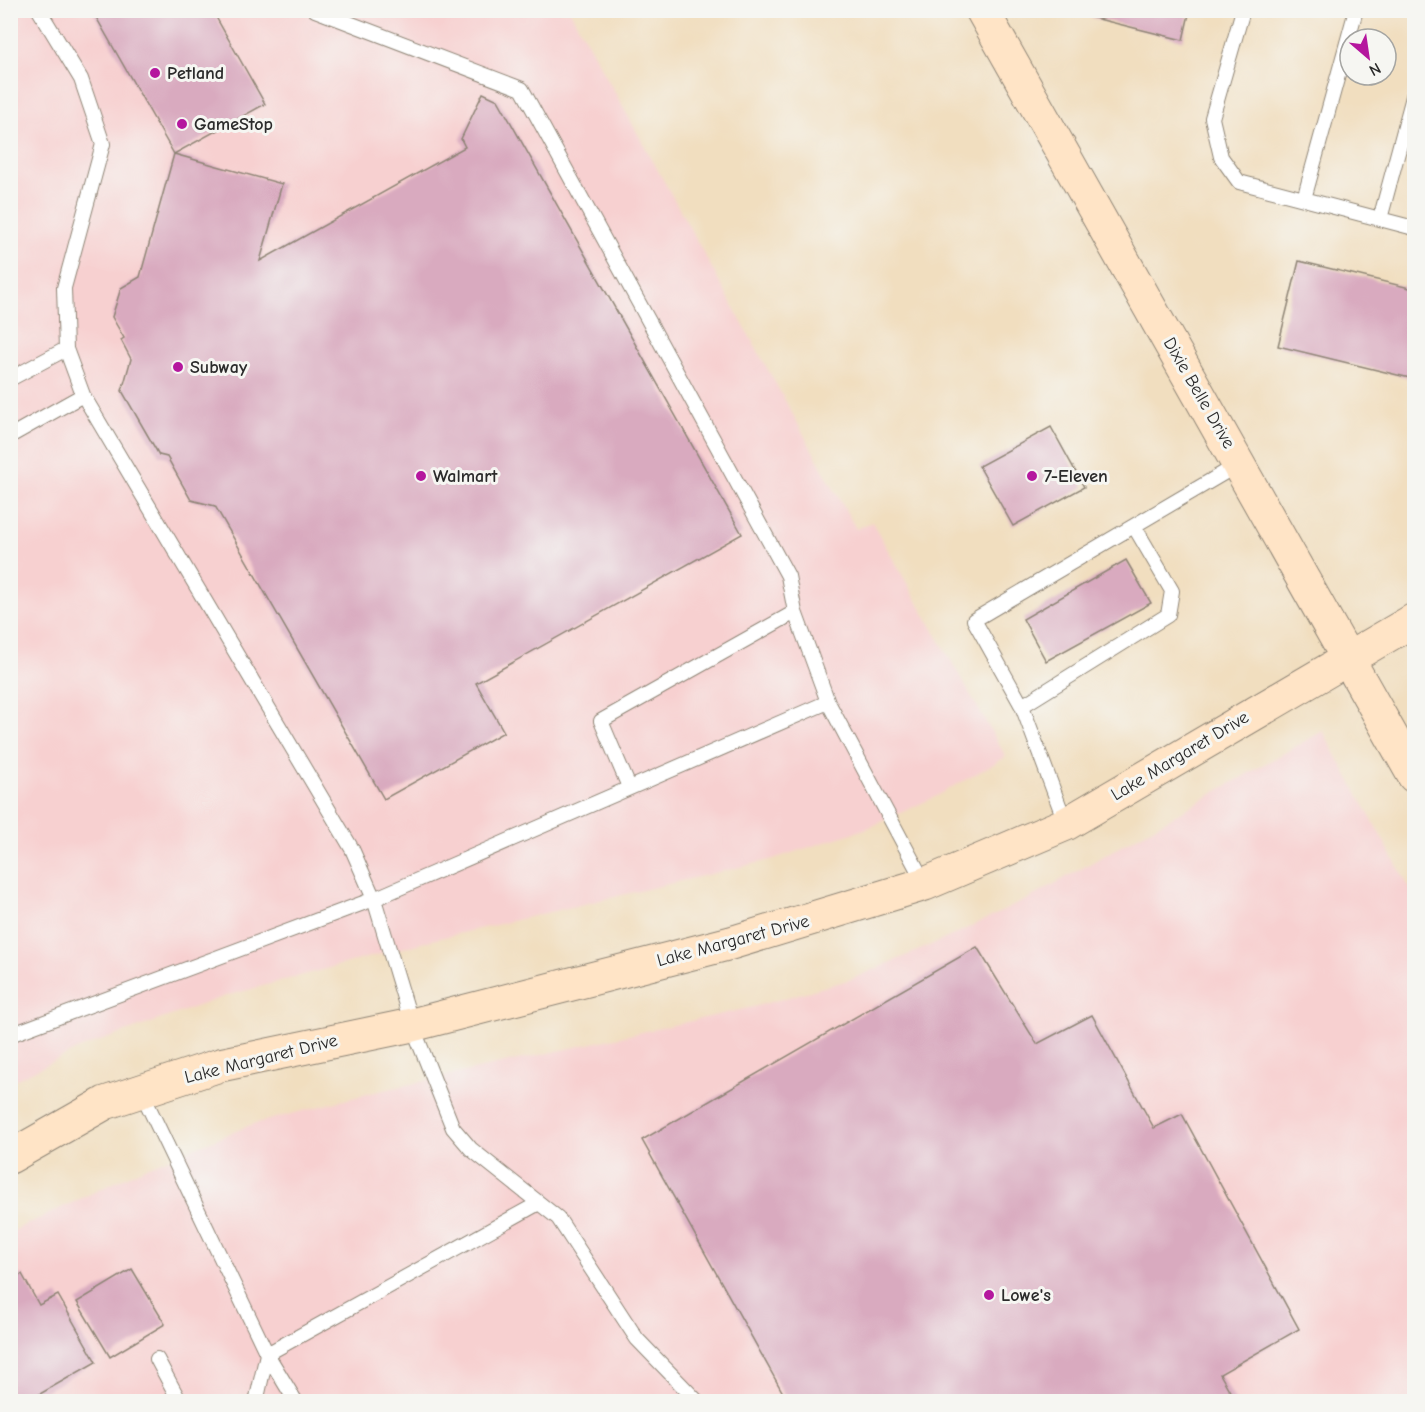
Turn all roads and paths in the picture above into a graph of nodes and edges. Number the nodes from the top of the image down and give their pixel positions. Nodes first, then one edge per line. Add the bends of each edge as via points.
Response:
1 (39, 10) edge
2 (315, 10) edge
3 (982, 10) edge
4 (1243, 10) edge
5 (1356, 10) edge
6 (1414, 93) edge
7 (1304, 199) junction
8 (1380, 219) junction
9 (1414, 228) edge
10 (66, 348) junction
11 (10, 379) edge
12 (83, 395) junction
13 (10, 436) edge
14 (1239, 464) junction
15 (1134, 526) junction
16 (795, 612) junction
17 (1414, 620) edge
18 (1349, 658) junction
19 (828, 702) junction
20 (1022, 706) junction
21 (1414, 776) edge
22 (629, 787) junction
23 (1066, 824) junction
24 (925, 884) junction
25 (374, 899) junction
26 (412, 1024) junction
27 (10, 1035) edge
28 (141, 1091) junction
29 (10, 1157) edge
30 (539, 1203) junction
31 (267, 1354) junction
32 (157, 1359) dead end
33 (180, 1401) edge
34 (256, 1401) edge
35 (296, 1401) edge
36 (698, 1401) edge

1 - 10 lane via 81,79 103,144 64,288
2 - 16 lane via 522,89 788,576
3 - 14 street, Dixie Belle Drive
4 - 7 lane via 1212,118 1221,157 1239,182
5 - 7 lane
6 - 8 lane
7 - 8 lane
8 - 9 lane
10 - 11 lane
10 - 12 lane
12 - 13 lane
12 - 25 lane via 352,849
14 - 15 lane
14 - 18 street, Dixie Belle Drive
15 - 20 lane via 1172,591 1168,615
15 - 20 lane via 974,620
16 - 19 lane
16 - 22 lane via 601,721
17 - 18 street, Lake Margaret Drive
18 - 21 street, Dixie Belle Drive
18 - 23 street, Lake Margaret Drive
19 - 22 lane
19 - 24 lane
20 - 23 lane
22 - 25 lane
23 - 24 street, Lake Margaret Drive
24 - 26 street, Lake Margaret Drive via 731,943
25 - 26 lane
25 - 27 lane
26 - 28 street, Lake Margaret Drive via 220,1065
26 - 30 lane via 453,1128 471,1149
28 - 29 street, Lake Margaret Drive via 105,1103
28 - 31 lane
30 - 31 lane
30 - 36 lane via 558,1218 638,1339
31 - 34 lane
31 - 35 lane
32 - 33 lane

